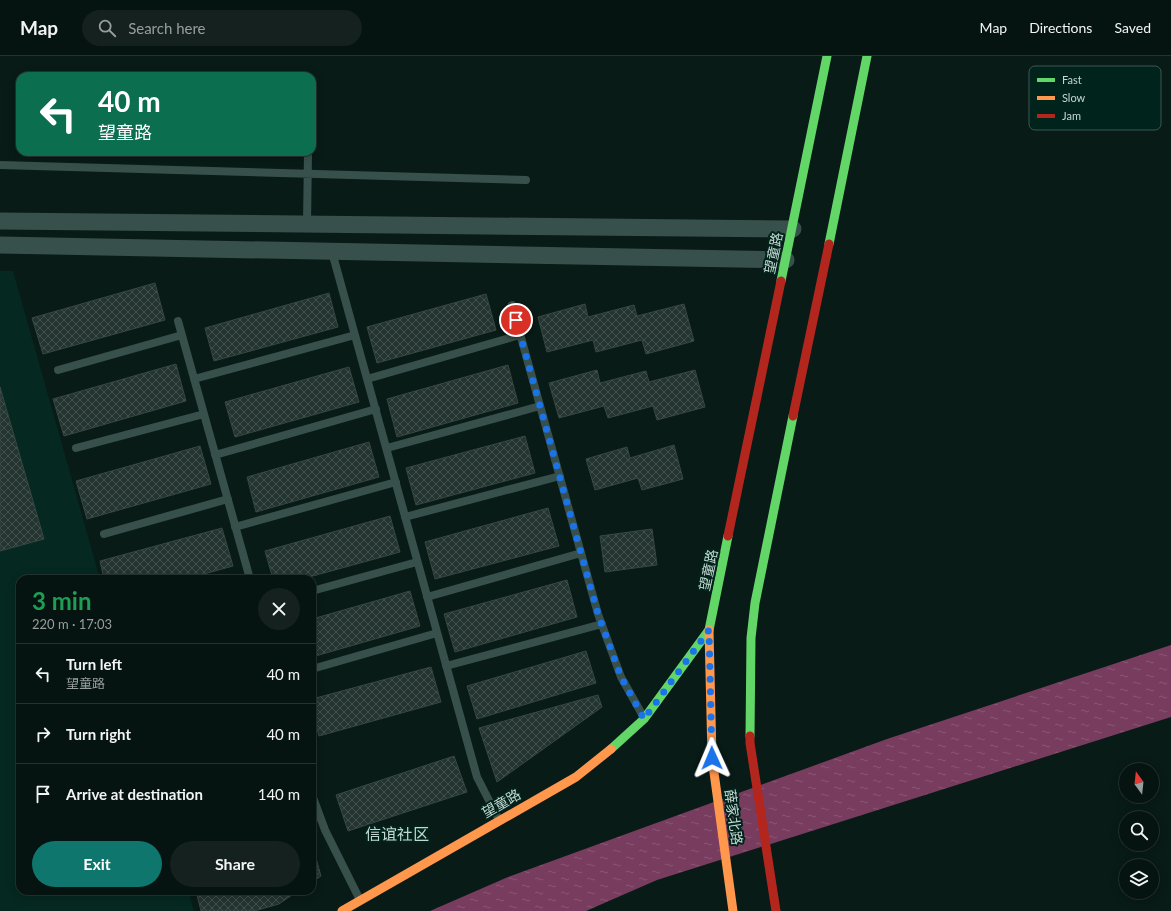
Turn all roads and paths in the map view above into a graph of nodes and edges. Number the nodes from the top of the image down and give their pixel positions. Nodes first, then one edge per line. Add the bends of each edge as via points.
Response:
1 (827, 56) edge
2 (867, 56) edge
3 (308, 156) edge
4 (0, 165) edge
5 (307, 174) junction
6 (526, 180) dead end
7 (0, 221) edge
8 (307, 224) junction
9 (792, 229) junction
10 (0, 245) edge
11 (332, 252) junction
12 (786, 260) junction
13 (512, 305) dead end
14 (178, 321) dead end
15 (182, 334) junction
16 (355, 335) junction
17 (520, 335) junction
18 (58, 370) dead end
19 (194, 379) junction
20 (367, 379) junction
21 (540, 406) junction
22 (376, 409) junction
23 (204, 414) junction
24 (76, 448) dead end
25 (387, 448) junction
26 (215, 455) junction
27 (560, 476) junction
28 (396, 482) junction
29 (228, 499) junction
30 (405, 517) junction
31 (235, 527) junction
32 (104, 534) dead end
33 (581, 553) junction
34 (418, 562) junction
35 (249, 575) edge
36 (316, 590) edge
37 (427, 597) junction
38 (602, 624) junction
39 (709, 630) junction
40 (437, 633) junction
41 (446, 666) junction
42 (316, 668) edge
43 (644, 719) junction
44 (316, 815) edge
45 (499, 821) junction
46 (360, 901) junction
47 (342, 911) edge
48 (733, 911) edge
49 (776, 911) edge

1 - 9 main road, 望童路
2 - 49 main road, 薛家北路 via 755,604 751,638 750,743
3 - 5 lane
4 - 5 lane
5 - 6 lane
5 - 8 lane
7 - 8 street
8 - 9 street
9 - 12 main road, 望童路
10 - 11 street
11 - 12 street
11 - 16 lane
12 - 39 main road, 望童路
13 - 17 lane
14 - 15 lane
15 - 18 lane
15 - 19 lane
16 - 19 lane
16 - 20 lane
17 - 20 lane
17 - 21 lane
19 - 23 lane
20 - 22 lane
21 - 25 lane
21 - 27 lane
22 - 25 lane
22 - 26 lane
23 - 24 lane
23 - 26 lane
25 - 28 lane
26 - 29 lane
27 - 30 lane
27 - 33 lane
28 - 30 lane
28 - 31 lane
29 - 31 lane
29 - 32 lane
30 - 34 lane
31 - 35 lane
33 - 37 lane
33 - 38 lane
34 - 36 lane
34 - 37 lane
37 - 40 lane
38 - 41 lane
38 - 43 lane via 621,677
39 - 43 main road, 望童路
39 - 48 main road, 薛家北路 via 712,758
40 - 41 lane
40 - 42 lane
41 - 45 lane via 477,777
43 - 45 main road, 望童路 via 576,777
44 - 46 lane
45 - 46 main road, 望童路
46 - 47 main road, 望童路

